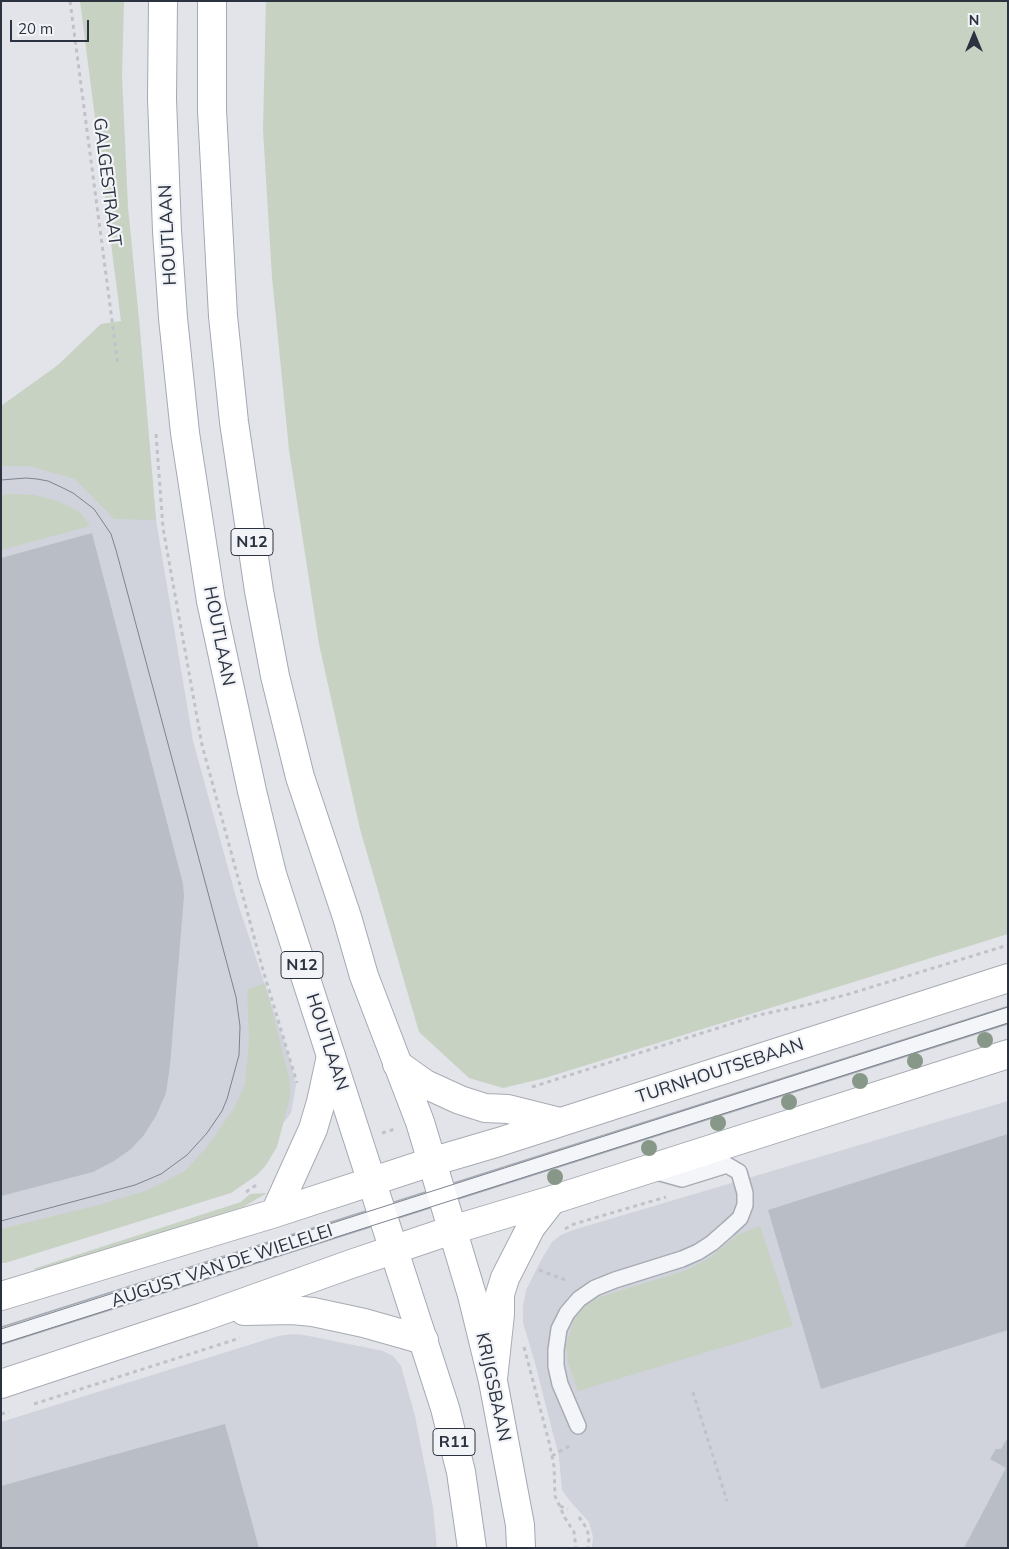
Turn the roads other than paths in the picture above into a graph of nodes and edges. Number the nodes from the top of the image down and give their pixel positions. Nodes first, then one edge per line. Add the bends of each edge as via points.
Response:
1 (163, 1) edge
2 (212, 1) edge
3 (1008, 978) edge
4 (1008, 1015) edge
5 (1008, 1054) edge
6 (331, 1056) junction
7 (397, 1064) junction
8 (560, 1122) junction
9 (431, 1162) junction
10 (646, 1169) junction
11 (372, 1181) junction
12 (442, 1196) junction
13 (552, 1200) junction
14 (274, 1213) junction
15 (383, 1215) junction
16 (452, 1230) junction
17 (394, 1250) junction
18 (1, 1296) edge
19 (203, 1317) junction
20 (1, 1336) edge
21 (424, 1340) junction
22 (493, 1381) junction
23 (1, 1384) edge
24 (578, 1426) dead end
25 (472, 1548) edge
26 (521, 1548) edge

1 - 6 main road, HOUTLAAN / N12 via 163,108 173,318 185,433 210,601 272,874
2 - 7 main road, N12 via 212,110 223,316 234,422 259,591 275,676 300,777 364,976
3 - 8 main road, TURNHOUTSEBAAN
4 - 12 lane, TURNHOUTSEBAAN
5 - 10 main road
6 - 11 main road, HOUTLAAN / N12
6 - 14 main road via 313,1129
7 - 8 main road via 425,1084 460,1100
7 - 9 main road, N12 via 420,1122
8 - 9 main road, TURNHOUTSEBAAN
9 - 11 main road, TURNHOUTSEBAAN
9 - 12 main road, N12
10 - 13 main road
10 - 24 lane via 682,1179 728,1166 739,1172 745,1205 740,1218 698,1252 595,1288 581,1297 567,1313 559,1330 556,1366
11 - 14 main road, AUGUST VAN DE WIELELEI
11 - 15 main road, HOUTLAAN / N12
12 - 15 lane, AUGUST VAN DE WIELELEI
12 - 16 main road, N12
13 - 16 main road
13 - 22 main road via 531,1227 505,1278 500,1294
14 - 18 main road, AUGUST VAN DE WIELELEI
15 - 17 main road, HOUTLAAN / N12
15 - 20 lane, AUGUST VAN DE WIELELEI
16 - 17 main road
16 - 22 main road, KRIJGSBAAN
17 - 19 main road
17 - 21 main road, R11
19 - 21 main road via 265,1310 313,1312
19 - 23 main road
21 - 25 main road, R11 via 461,1472
22 - 26 main road, KRIJGSBAAN

